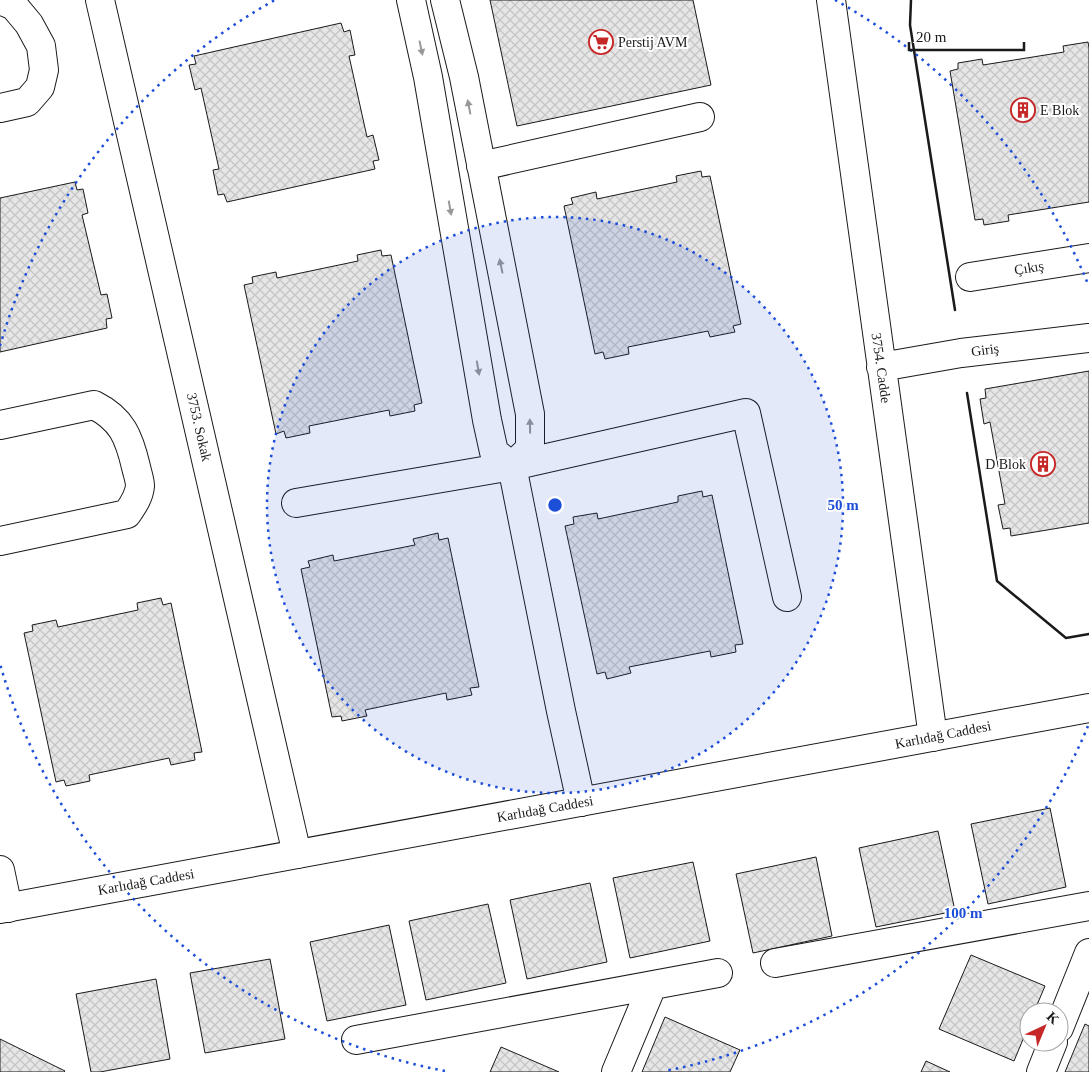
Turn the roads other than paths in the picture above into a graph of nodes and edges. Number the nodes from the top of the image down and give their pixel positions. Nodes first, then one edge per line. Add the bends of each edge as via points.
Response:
1 (0, 0) edge
2 (100, 0) edge
3 (411, 0) edge
4 (445, 0) edge
5 (831, 0) edge
6 (0, 108) edge
7 (700, 117) dead end
8 (481, 166) junction
9 (1089, 258) edge
10 (970, 277) dead end
11 (1089, 338) edge
12 (881, 367) junction
13 (0, 425) edge
14 (512, 466) junction
15 (296, 503) dead end
16 (0, 541) edge
17 (787, 597) dead end
18 (1089, 708) edge
19 (933, 737) junction
20 (581, 802) junction
21 (297, 854) junction
22 (0, 870) edge
23 (1089, 906) edge
24 (4, 908) edge
25 (1089, 954) edge
26 (775, 964) dead end
27 (718, 973) dead end
28 (652, 986) junction
29 (1069, 1003) edge
30 (356, 1040) dead end
31 (1049, 1052) edge
32 (616, 1072) edge
33 (1041, 1072) edge

1 - 6 street via 14,6 29,24 41,46 44,70 40,87 27,102
2 - 21 street, 3753. Sokak
3 -> 14 street via 428,77 486,420 494,452
8 -> 4 street
5 - 12 street, 3754. Cadde
7 - 8 street
14 -> 8 street via 530,449 530,414
9 - 10 street, Çıkış
11 - 12 street, Giriş via 961,353
12 - 19 street, 3754. Cadde
13 - 16 street via 94,405 107,412 124,430 140,484 137,500 127,514
14 - 15 street
14 - 17 street via 746,414
14 - 20 street
18 - 19 street, Karlıdağ Caddesi
19 - 20 street, Karlıdağ Caddesi
20 - 21 street, Karlıdağ Caddesi
21 - 24 street, Karlıdağ Caddesi
22 - 24 street
23 - 26 street
25 - 29 street
27 - 28 street
28 - 30 street
28 - 32 street
31 - 33 street

